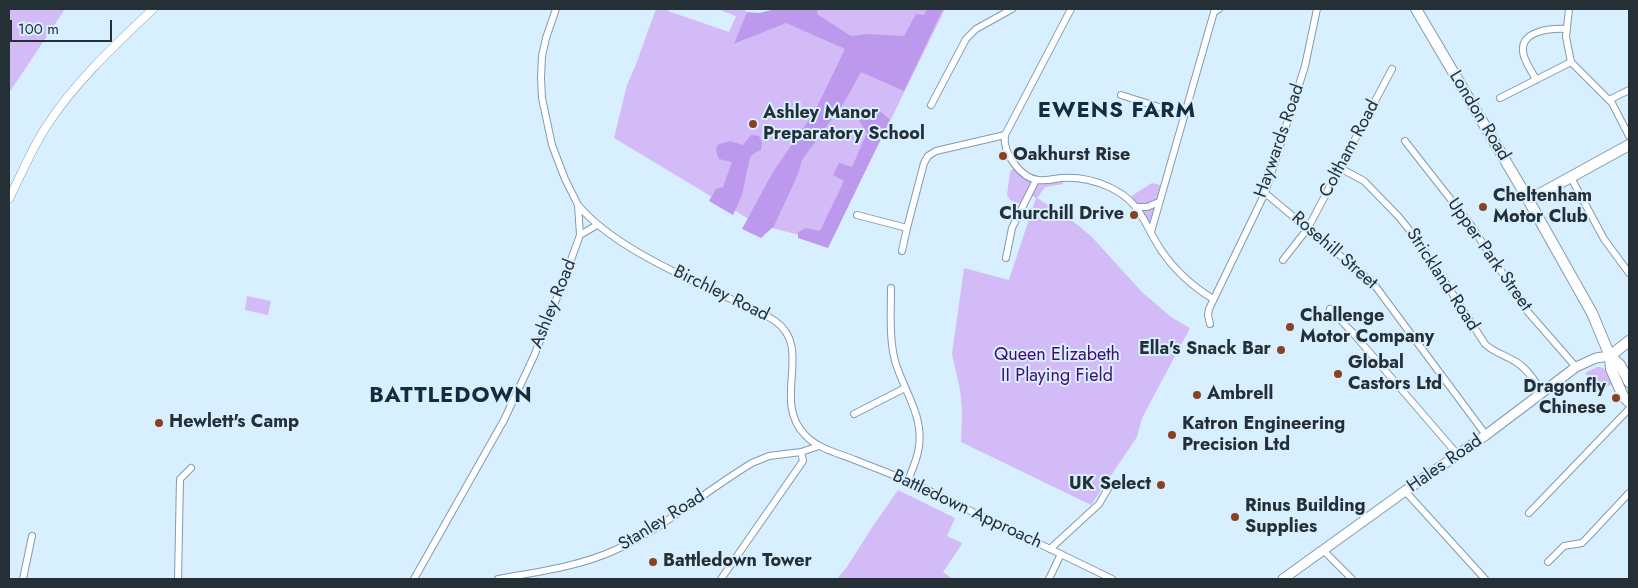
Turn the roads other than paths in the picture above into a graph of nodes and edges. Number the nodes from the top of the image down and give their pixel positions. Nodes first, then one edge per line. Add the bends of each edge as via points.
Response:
1 (153, 9) edge
2 (556, 9) edge
3 (1012, 9) edge
4 (1071, 9) edge
5 (1317, 9) edge
6 (1416, 9) edge
7 (1569, 9) edge
8 (1215, 10) edge
9 (1567, 29) junction
10 (1571, 62) junction
11 (1392, 69) dead end
12 (1536, 80) junction
13 (1629, 90) edge
14 (1121, 95) dead end
15 (1500, 98) dead end
16 (1609, 100) junction
17 (931, 105) dead end
18 (1184, 115) junction
19 (1005, 135) junction
20 (1629, 136) edge
21 (1405, 141) dead end
22 (1629, 145) edge
23 (1340, 168) junction
24 (1570, 176) junction
25 (1036, 180) junction
26 (1265, 193) junction
27 (9, 199) edge
28 (1528, 200) junction
29 (1159, 202) junction
30 (578, 205) junction
31 (1137, 207) junction
32 (857, 215) dead end
33 (597, 225) junction
34 (908, 228) junction
35 (1308, 228) junction
36 (1151, 232) junction
37 (580, 235) junction
38 (902, 251) dead end
39 (1006, 258) dead end
40 (1283, 260) dead end
41 (1629, 273) edge
42 (891, 288) dead end
43 (1213, 299) junction
44 (1330, 309) dead end
45 (1210, 324) dead end
46 (1629, 341) edge
47 (1610, 356) junction
48 (1576, 367) junction
49 (1629, 382) edge
50 (905, 388) junction
51 (1543, 392) junction
52 (1629, 402) edge
53 (1629, 409) edge
54 (854, 414) dead end
55 (1486, 435) junction
56 (819, 446) junction
57 (801, 452) junction
58 (1458, 455) junction
59 (191, 468) dead end
60 (908, 481) junction
61 (1109, 487) dead end
62 (1405, 491) junction
63 (1629, 493) edge
64 (1529, 513) dead end
65 (32, 536) dead end
66 (1050, 549) junction
67 (1323, 550) junction
68 (1061, 554) junction
69 (1548, 562) dead end
70 (23, 579) edge
71 (178, 579) edge
72 (414, 579) edge
73 (498, 579) edge
74 (721, 579) edge
75 (1049, 579) edge
76 (1112, 579) edge
77 (1283, 579) edge
78 (1352, 579) edge
79 (1485, 579) edge

1 - 27 street via 86,74 47,125
2 - 30 street, Ashley Road via 542,56 542,98 552,145
3 - 17 street via 976,29 966,39
4 - 19 street
5 - 26 street, Haywards Road via 1305,66
6 - 28 highway, London Road
7 - 9 street
8 - 18 street
9 - 10 street
9 - 12 street via 1543,30 1524,44 1523,53
10 - 12 street
10 - 16 street
11 - 23 street, Coltham Road
12 - 15 street
13 - 16 street
14 - 18 street
16 - 20 street
18 - 29 street
19 - 25 street via 1009,156 1025,174
19 - 34 street via 936,151 928,156
21 - 48 street, Upper Park Street via 1470,224 1528,312
22 - 24 highway
23 - 35 street, Coltham Road
23 - 51 street, Strickland Road via 1364,181 1409,229 1485,344 1516,361
24 - 28 highway
24 - 41 street via 1604,239
25 - 31 street via 1069,178 1093,181 1116,190
25 - 39 street via 1012,228
26 - 35 street, Rosehill Street
26 - 43 street, Haywards Road
28 - 47 highway, London Road via 1592,313
29 - 31 street
29 - 36 street
30 - 33 street, Birchley Road
30 - 37 street, Ashley Road
31 - 36 street
32 - 34 street
33 - 37 street
33 - 56 street, Birchley Road via 640,253 782,327 792,350 792,412 803,434
34 - 38 street
35 - 40 street, Coltham Road
35 - 55 street, Rosehill Street via 1374,283
36 - 43 street via 1178,272
37 - 72 street, Ashley Road via 534,356 504,420
42 - 50 street via 893,351
43 - 45 street, Haywards Road via 1208,312
44 - 58 street
46 - 47 highway
47 - 48 main road, Hales Road
47 - 49 highway, London Road via 1620,365
47 - 52 highway, London Road via 1611,369
48 - 51 main road, Hales Road
50 - 54 street
50 - 60 street via 920,428 918,454
51 - 55 main road, Hales Road
53 - 64 street
55 - 58 main road, Hales Road
56 - 57 street, Stanley Road
56 - 60 street, Battledown Approach
57 - 73 street, Stanley Road via 777,454 752,463 652,530 614,551 583,562
57 - 74 street via 803,461
58 - 62 main road, Hales Road
59 - 71 street via 180,479
60 - 66 street, Battledown Approach
61 - 66 street via 1099,504
62 - 67 main road, Hales Road
62 - 79 street
63 - 69 street via 1582,543 1564,546
65 - 70 street
66 - 68 street, Battledown Approach
67 - 77 main road, Hales Road
67 - 78 street
68 - 75 street
68 - 76 street, Battledown Approach

